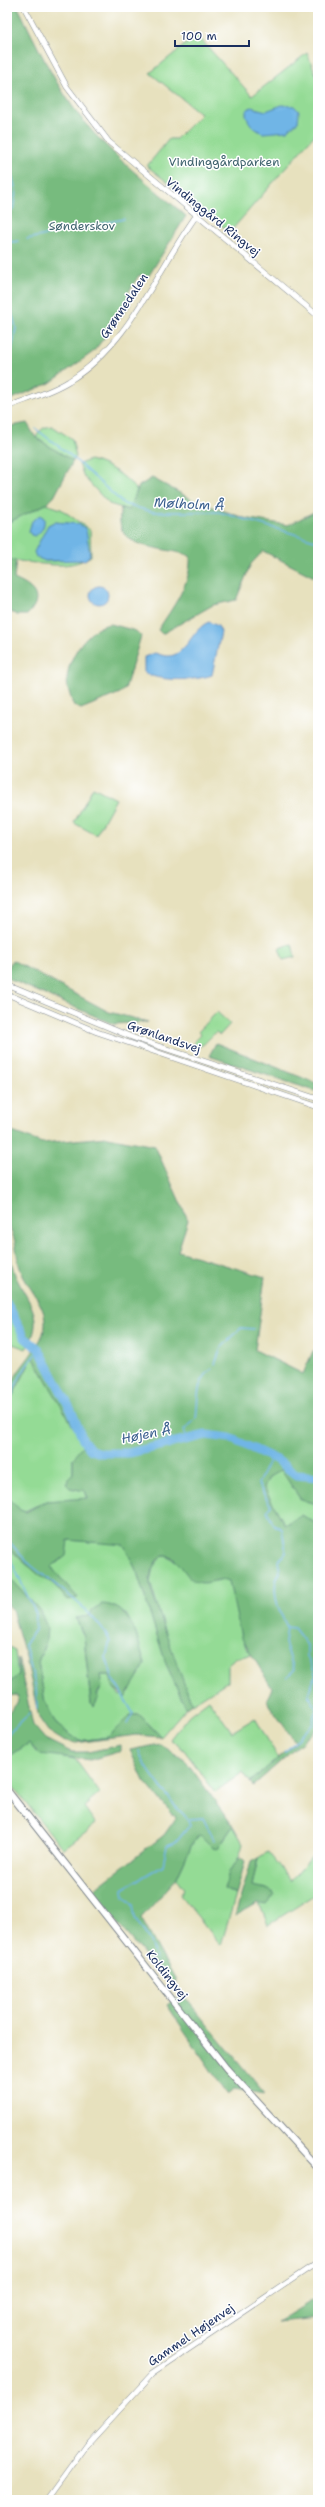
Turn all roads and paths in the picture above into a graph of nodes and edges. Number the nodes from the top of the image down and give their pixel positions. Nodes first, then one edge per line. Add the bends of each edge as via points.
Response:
1 (24, 7) edge
2 (196, 216) junction
3 (318, 316) edge
4 (7, 407) edge
5 (7, 985) edge
6 (7, 994) edge
7 (318, 1099) edge
8 (318, 1107) edge
9 (7, 1790) edge
10 (318, 2168) edge
11 (318, 2262) edge
12 (47, 2500) edge

1 - 2 street, Vindinggård Ringvej via 58,74 94,125 119,152
2 - 3 street, Vindinggård Ringvej
2 - 4 street, Grønnedalen via 126,325 105,352 68,382
5 - 7 street, Grønlandsvej via 134,1038
6 - 8 street, Grønlandsvej via 125,1042
9 - 10 main road, Koldingvej via 226,2068
11 - 12 street, Gammel Højenvej via 153,2373 87,2445

